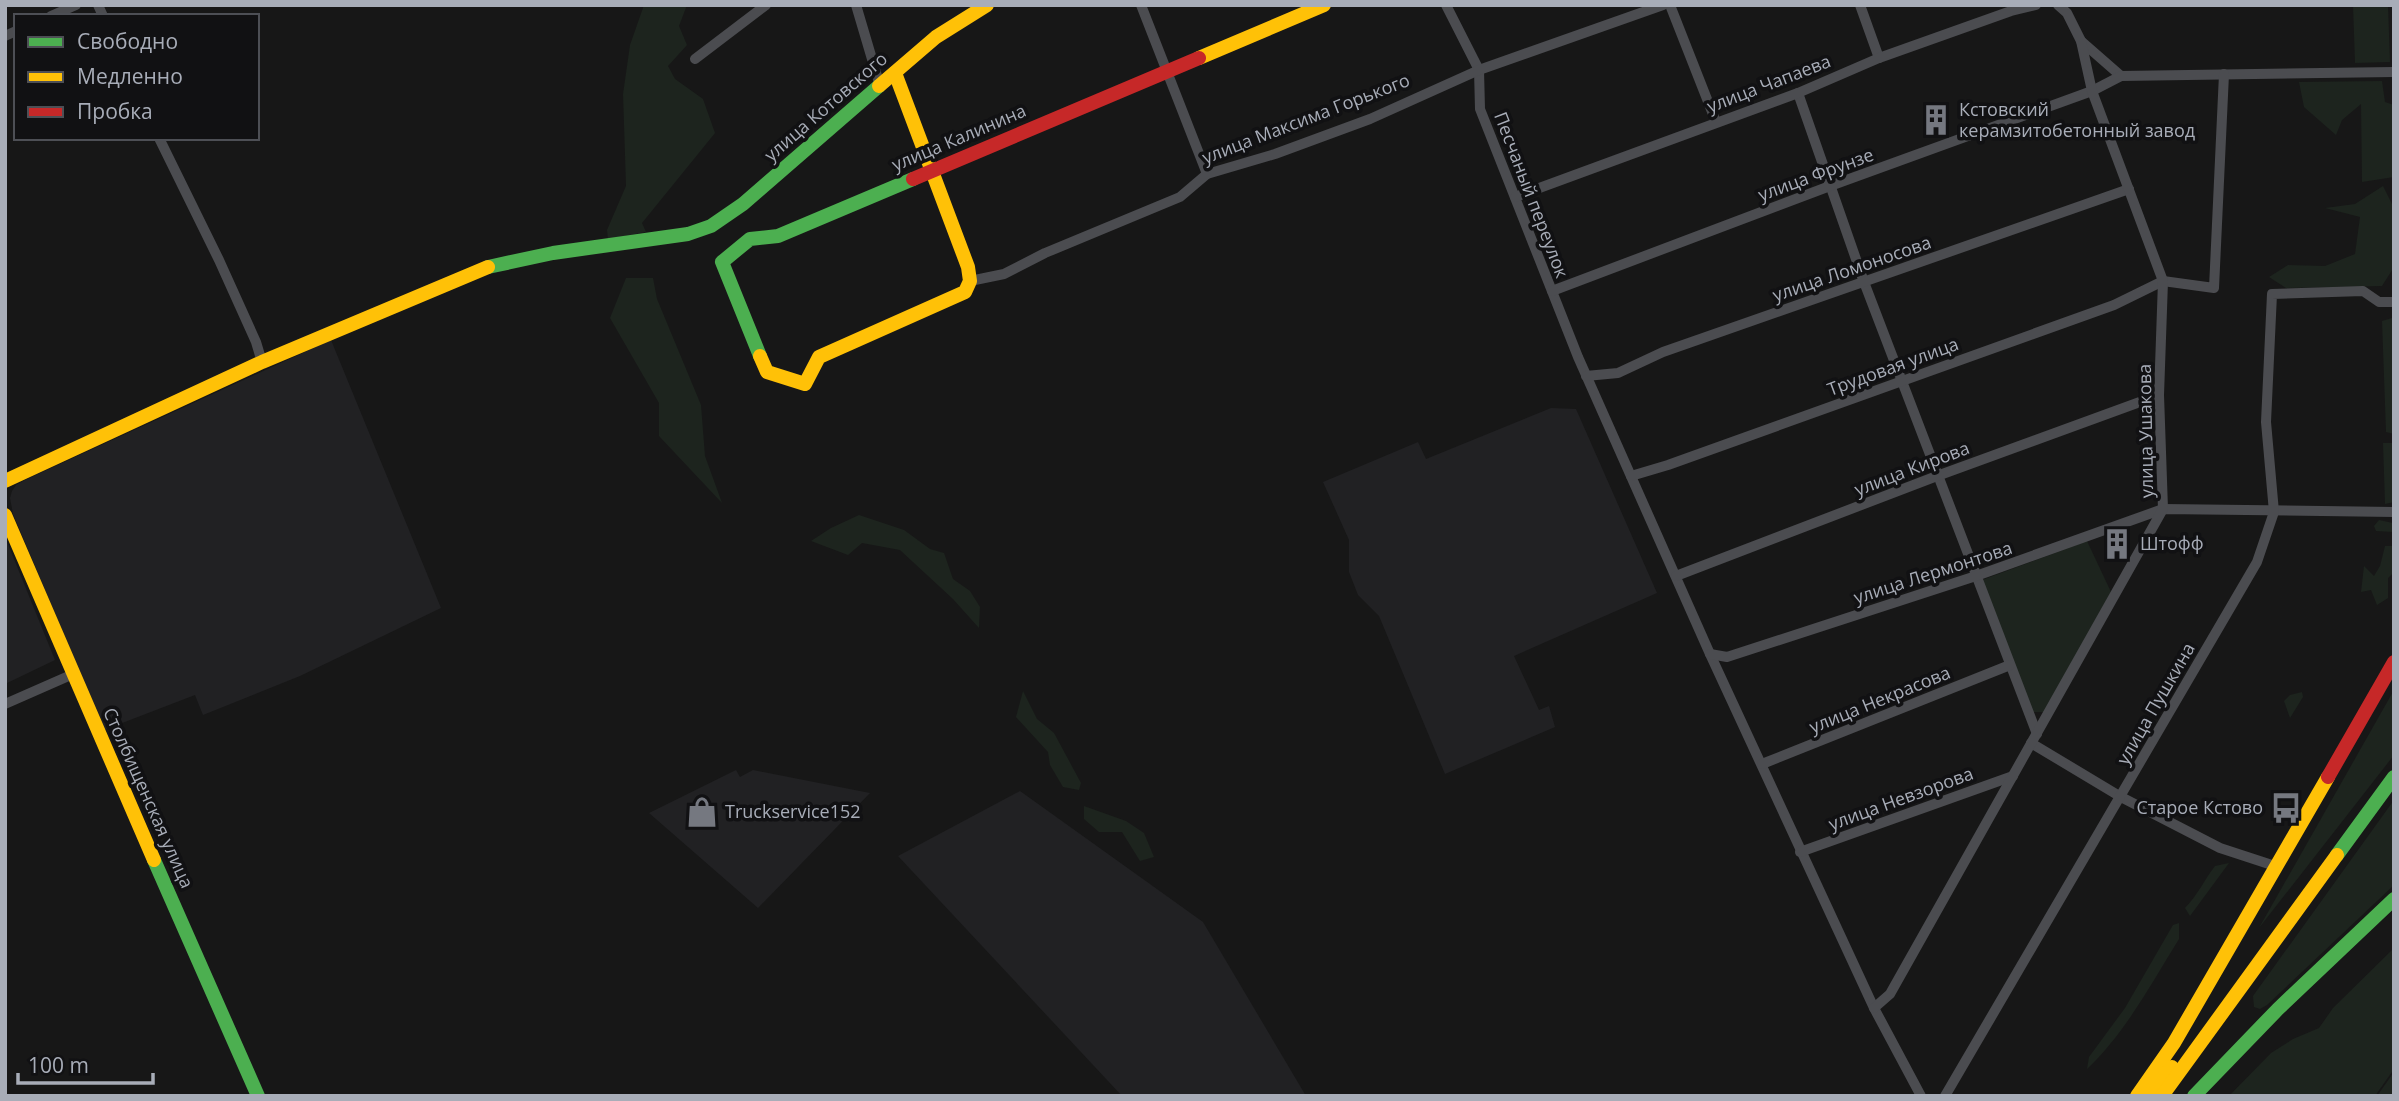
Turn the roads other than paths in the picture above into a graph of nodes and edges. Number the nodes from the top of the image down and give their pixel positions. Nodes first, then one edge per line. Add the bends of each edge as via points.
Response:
1 (76, 5) edge
2 (766, 5) edge
3 (856, 5) edge
4 (987, 5) edge
5 (1141, 5) edge
6 (1324, 5) edge
7 (1446, 5) edge
8 (1664, 5) edge
9 (1670, 5) edge
10 (1860, 5) edge
11 (2036, 5) edge
12 (2058, 5) edge
13 (2070, 9) edge
14 (56, 14) edge
15 (2081, 41) junction
16 (1879, 58) junction
17 (695, 59) dead end
18 (1479, 70) junction
19 (1166, 72) junction
20 (2394, 72) edge
21 (895, 73) junction
22 (2224, 74) junction
23 (2122, 76) junction
24 (880, 86) junction
25 (2092, 91) junction
26 (1798, 93) junction
27 (1716, 122) junction
28 (160, 140) edge
29 (932, 170) junction
30 (1208, 174) junction
31 (1830, 186) junction
32 (2129, 189) junction
33 (1515, 198) junction
34 (2163, 281) junction
35 (1864, 282) junction
36 (967, 287) junction
37 (1552, 291) junction
38 (2394, 302) edge
39 (262, 362) junction
40 (767, 372) joint
41 (1586, 376) junction
42 (1903, 381) junction
43 (2160, 395) junction
44 (1937, 475) junction
45 (1631, 476) junction
46 (5, 481) edge
47 (2163, 509) junction
48 (2274, 512) junction
49 (2394, 512) edge
50 (5, 515) edge
51 (1676, 576) junction
52 (1976, 576) junction
53 (1710, 654) junction
54 (2394, 662) edge
55 (2010, 665) junction
56 (71, 675) junction
57 (5, 705) edge
58 (2034, 738) junction
59 (1762, 764) junction
60 (2013, 776) junction
61 (2394, 777) edge
62 (2121, 797) junction
63 (1800, 852) junction
64 (2275, 866) junction
65 (2394, 899) edge
66 (1874, 1009) junction
67 (2214, 1022) junction
68 (258, 1096) edge
69 (1921, 1096) edge
70 (1945, 1096) edge
71 (2137, 1096) edge
72 (2145, 1096) edge
73 (2162, 1096) edge
74 (2194, 1096) edge

1 - 14 street
2 - 17 street
3 - 24 street
4 - 21 street, улица Котовского via 936,37
5 - 19 street
6 - 19 street, улица Калинина
7 - 18 street, Песчаный переулок
8 - 18 street, улица Максима Горького
9 - 27 street
10 - 16 street
11 - 16 street, улица Чапаева
12 - 13 street, улица Ушакова
13 - 15 street, улица Ушакова
15 - 23 street
15 - 25 street, улица Ушакова
16 - 26 street, улица Чапаева
18 - 30 street, улица Максима Горького via 1370,119
18 - 33 street, Песчаный переулок via 1480,109
19 - 29 street, улица Калинина
19 - 30 street
20 - 22 street
21 - 24 street, улица Котовского
21 - 29 street
22 - 23 street
22 - 34 street via 2214,288
23 - 25 street, улица Фрунзе
24 - 39 street, улица Котовского via 711,226 688,234 488,267
25 - 31 street, улица Фрунзе
25 - 32 street, улица Ушакова
26 - 27 street, улица Чапаева
26 - 31 street
27 - 33 street, улица Чапаева
28 - 39 street via 219,260
29 - 36 street via 968,267
29 - 40 street, улица Калинина via 778,236 750,239 722,262
30 - 36 street, улица Максима Горького via 1180,197
31 - 35 street
31 - 37 street, улица Фрунзе
32 - 34 street, улица Ушакова
32 - 35 street, улица Ломоносова
33 - 37 street, Песчаный переулок
34 - 42 street, Трудовая улица via 2114,305
34 - 43 street, улица Ушакова
35 - 41 street, улица Ломоносова via 1663,352 1618,373
35 - 42 street
36 - 40 street, улица Максима Горького via 819,357 805,384
37 - 41 street, Песчаный переулок
38 - 48 street, улица Пушкина via 2379,302 2363,291 2272,294 2266,422
39 - 46 street, улица Котовского
41 - 45 street, Песчаный переулок
42 - 44 street
42 - 45 street, Трудовая улица
43 - 44 street, улица Кирова
43 - 47 street, улица Ушакова
44 - 51 street, улица Кирова
44 - 52 street
45 - 51 street, Песчаный переулок
47 - 48 street
47 - 52 street, улица Лермонтова
47 - 58 street, улица Ушакова
48 - 49 street
48 - 62 street, улица Пушкина via 2257,562
50 - 56 street, Столбищенская улица
51 - 53 street, Песчаный переулок
52 - 53 street, улица Лермонтова via 1727,657
52 - 55 street
53 - 59 street, Песчаный переулок
54 - 64 street
55 - 58 street
55 - 59 street, улица Некрасова
56 - 57 street
56 - 68 street, Столбищенская улица
58 - 60 street, улица Ушакова
58 - 62 street
59 - 63 street, Песчаный переулок
60 - 63 street, улица Невзорова
60 - 66 street, улица Ушакова via 1890,994
61 - 67 street
62 - 64 street via 2220,848
62 - 70 street, улица Пушкина
63 - 66 street, Песчаный переулок
64 - 71 street via 2174,1043
65 - 74 street via 2277,1009
66 - 69 street, Песчаный переулок
67 - 72 street
67 - 73 street

